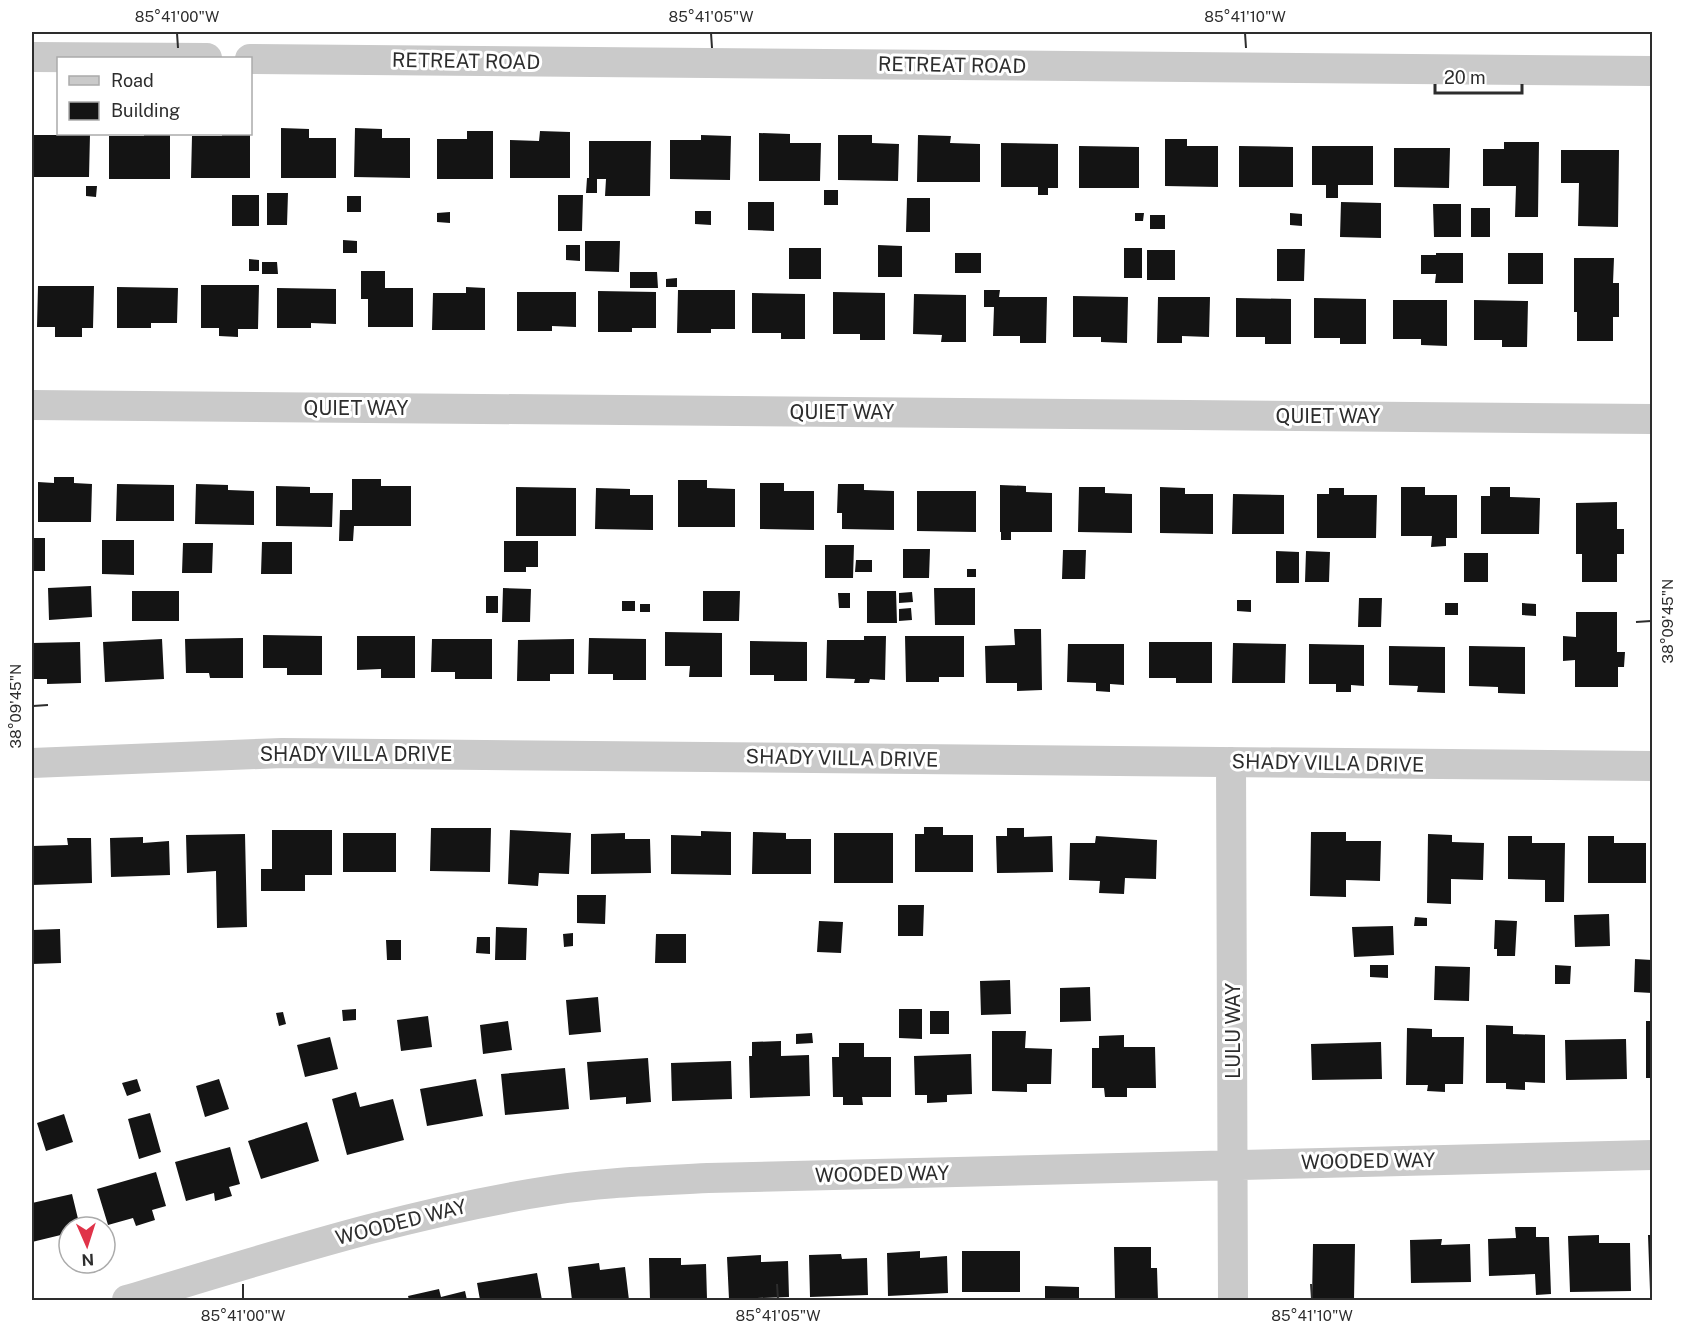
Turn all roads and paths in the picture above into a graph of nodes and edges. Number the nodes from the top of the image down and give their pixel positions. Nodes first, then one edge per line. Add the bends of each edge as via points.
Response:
1 (32, 57) edge
2 (57, 57) edge
3 (252, 59) edge
4 (1653, 71) edge
5 (32, 405) edge
6 (1653, 419) edge
7 (1231, 762) junction
8 (32, 763) edge
9 (1653, 766) edge
10 (1653, 1155) edge
11 (1233, 1166) junction
12 (127, 1300) edge
13 (1233, 1300) edge

1 - 2 street
3 - 4 street, RETREAT ROAD
5 - 6 street, QUIET WAY
7 - 8 street, SHADY VILLA DRIVE via 282,753
7 - 9 street, SHADY VILLA DRIVE
7 - 11 street, LULU WAY
10 - 11 street, WOODED WAY
11 - 12 street, WOODED WAY via 708,1178 556,1189 482,1202 336,1238
11 - 13 street, LULU WAY

